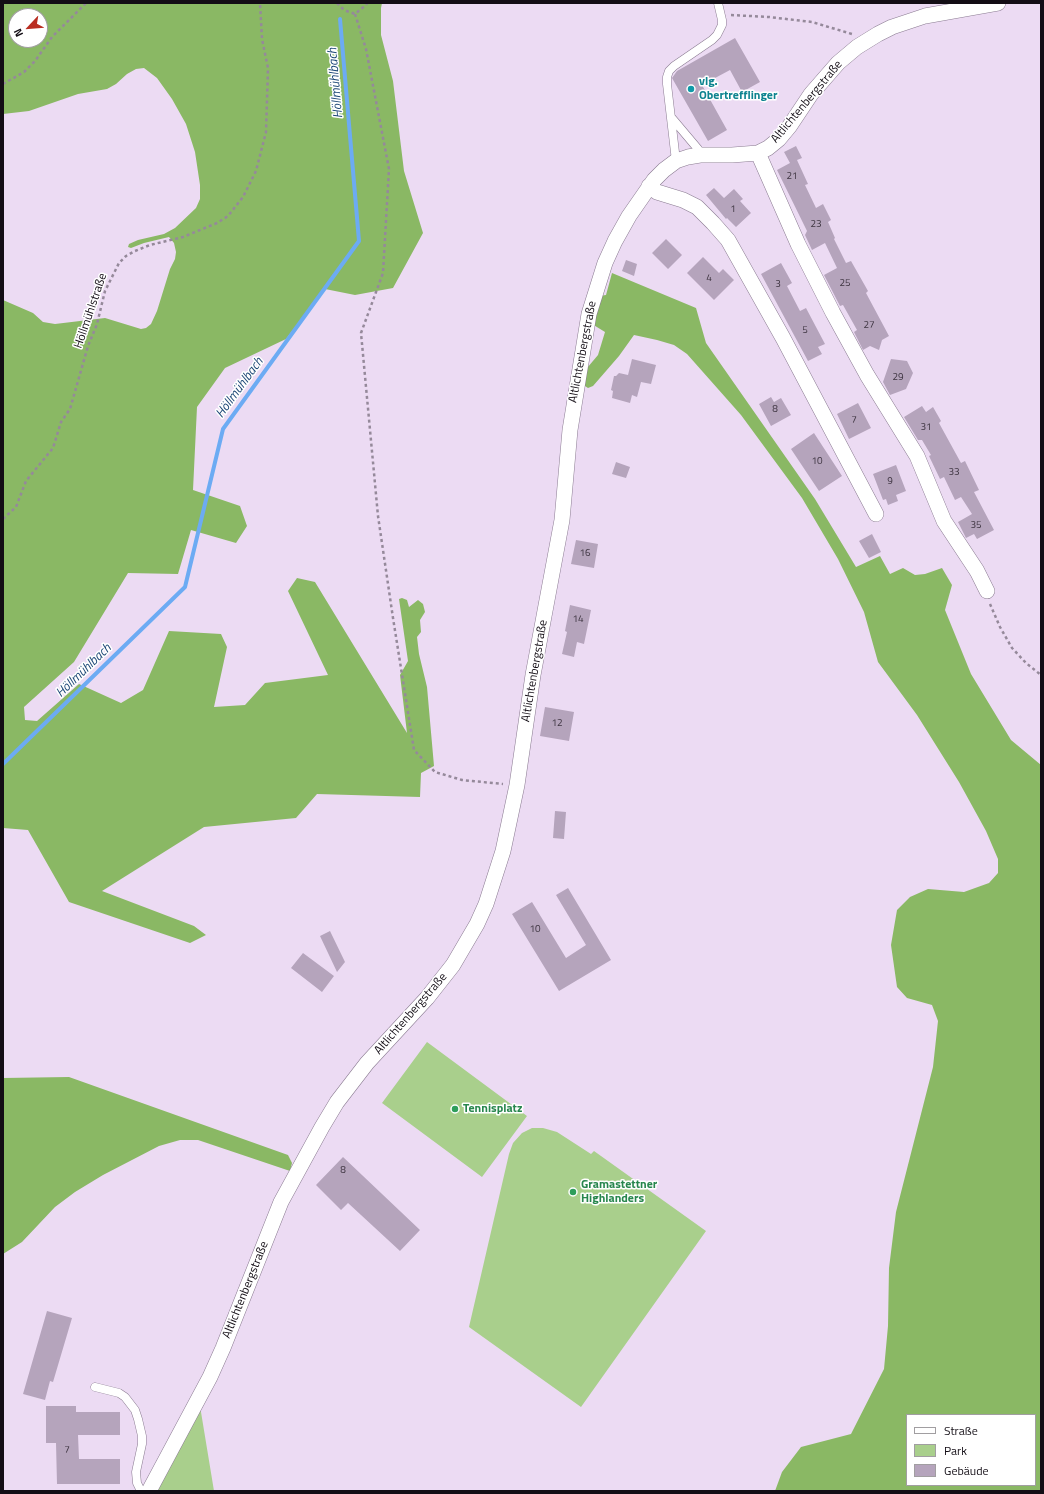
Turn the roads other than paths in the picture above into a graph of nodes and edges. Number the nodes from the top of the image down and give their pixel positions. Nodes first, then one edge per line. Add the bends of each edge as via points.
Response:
1 (718, 3) edge
2 (998, 3) edge
3 (671, 117) junction
4 (758, 153) junction
5 (700, 155) junction
6 (676, 162) junction
7 (649, 186) junction
8 (876, 514) dead end
9 (986, 590) road end
10 (95, 1388) dead end
11 (141, 1491) edge
12 (149, 1491) edge

1 - 3 lane via 722,25 717,35 669,71 667,80
2 - 4 street, Altlichtenbergstraße via 925,16 892,27 867,40 838,63 817,86 789,127 768,148
3 - 5 lane via 698,149
3 - 6 lane
4 - 5 street, Altlichtenbergstraße
4 - 9 street via 798,244 833,313 864,370 917,456 944,521 974,566
5 - 6 street, Altlichtenbergstraße
6 - 7 street, Altlichtenbergstraße
7 - 8 street via 657,192 697,207 728,240
7 - 12 street, Altlichtenbergstraße via 615,241 605,263 589,314 570,430 562,520 533,675 517,785 503,851 486,904 453,965 413,1015 367,1063 322,1127 281,1202 210,1377
10 - 11 lane via 119,1393 135,1410 142,1436 136,1472

